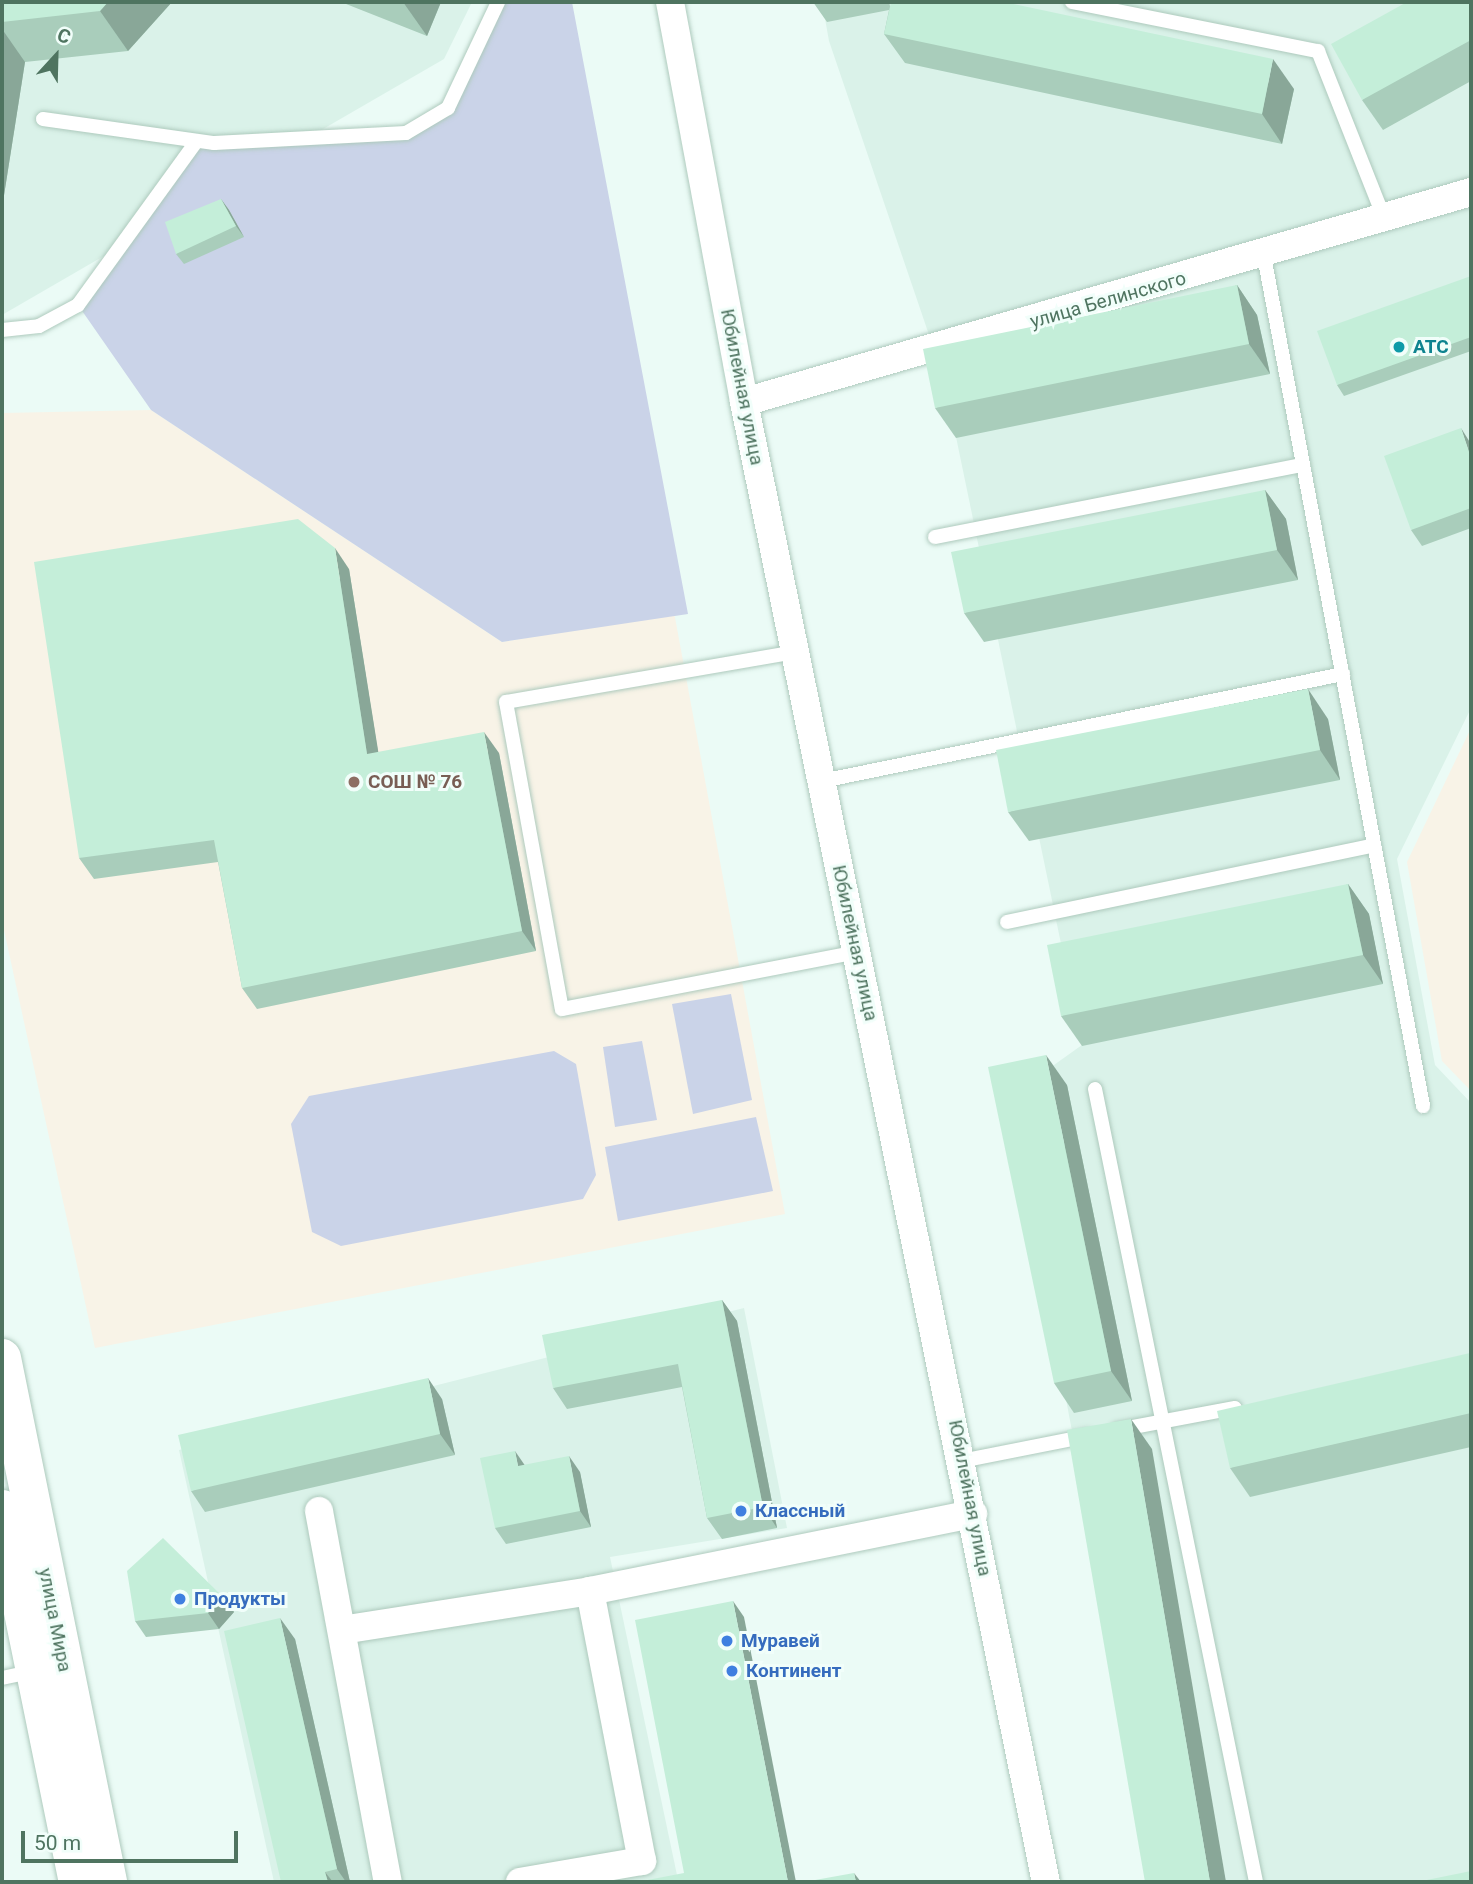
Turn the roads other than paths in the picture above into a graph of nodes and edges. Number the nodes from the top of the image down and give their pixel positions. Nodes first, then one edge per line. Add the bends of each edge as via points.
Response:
1 (498, 2) edge
2 (670, 2) edge
3 (1072, 2) edge
4 (43, 119) dead end
5 (196, 142) junction
6 (1471, 192) edge
7 (1385, 220) junction
8 (1264, 256) junction
9 (2, 330) edge
10 (744, 402) junction
11 (1303, 465) junction
12 (935, 537) dead end
13 (795, 652) junction
14 (1342, 674) junction
15 (822, 781) junction
16 (1374, 845) junction
17 (1007, 922) dead end
18 (857, 952) junction
19 (1095, 1089) dead end
20 (1423, 1105) dead end
21 (2, 1358) edge
22 (1242, 1406) edge
23 (1163, 1421) junction
24 (958, 1461) junction
25 (2, 1508) edge
26 (319, 1511) dead end
27 (973, 1514) junction
28 (590, 1591) junction
29 (342, 1630) junction
30 (34, 1672) edge
31 (78, 1882) edge
32 (108, 1882) edge
33 (387, 1882) edge
34 (520, 1882) edge
35 (1046, 1882) edge
36 (1256, 1882) edge

1 - 5 lane via 448,108 406,133
2 - 10 street, Юбилейная улица
3 - 7 lane via 1324,48
4 - 5 lane via 129,126 165,140
5 - 9 lane via 78,305 39,326
6 - 7 street, улица Белинского
7 - 8 street, улица Белинского
8 - 10 street, улица Белинского
8 - 11 lane
10 - 13 street, Юбилейная улица
11 - 12 lane
11 - 14 lane
13 - 15 street, Юбилейная улица
13 - 18 lane via 506,702 562,1009
14 - 15 lane
14 - 16 lane
15 - 18 street, Юбилейная улица
16 - 17 lane
16 - 20 lane
18 - 24 street, Юбилейная улица
19 - 23 lane
21 - 30 street, улица Мира
22 - 23 lane
23 - 24 lane
23 - 36 lane
24 - 27 street, Юбилейная улица
25 - 30 street, улица Мира
26 - 29 street
27 - 28 street
27 - 35 street, Юбилейная улица
28 - 29 street
28 - 34 street via 642,1861
29 - 33 street
30 - 31 street, улица Мира
30 - 32 street, улица Мира

